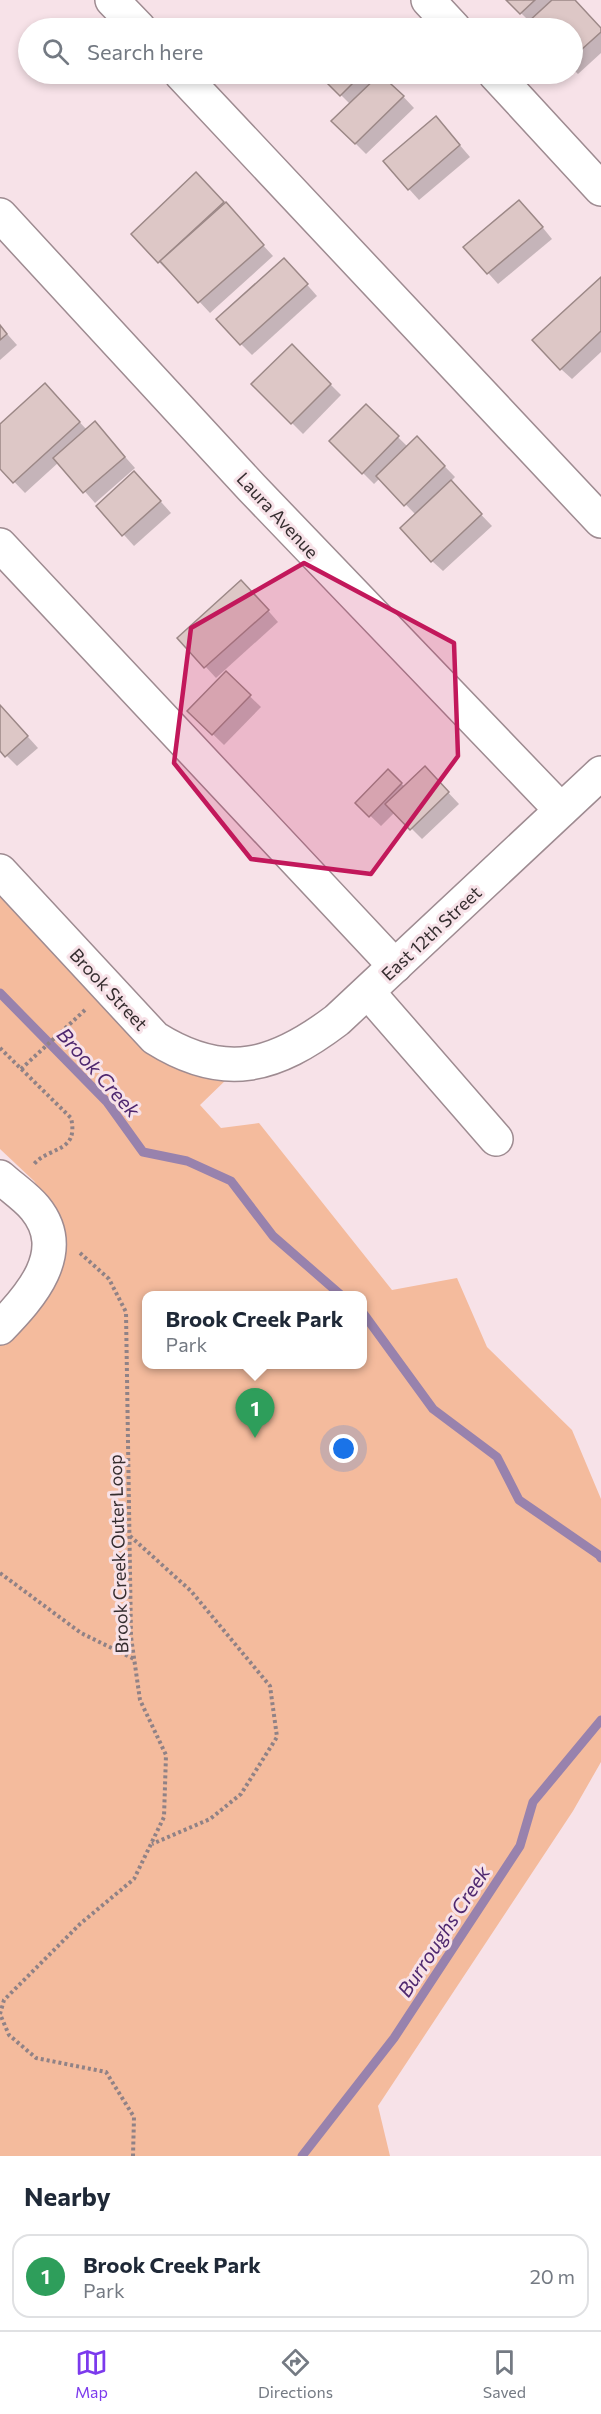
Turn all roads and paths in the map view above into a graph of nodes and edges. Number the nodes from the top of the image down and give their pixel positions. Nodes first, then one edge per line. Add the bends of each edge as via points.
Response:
1 (112, 0) edge
2 (428, 0) edge
3 (129, 18) edge
4 (445, 18) edge
5 (190, 84) edge
6 (504, 84) edge
7 (601, 189) edge
8 (0, 215) edge
9 (601, 520) edge
10 (0, 544) edge
11 (601, 773) edge
12 (561, 810) junction
13 (0, 871) edge
14 (396, 966) junction
15 (368, 992) junction
16 (71, 1022) dead end
17 (0, 1048) edge
18 (243, 1064) joint
19 (21, 1069) junction
20 (496, 1139) dead end
21 (6, 1183) edge
22 (49, 1233) junction
23 (0, 1328) edge
24 (129, 1536) junction
25 (0, 1573) edge
26 (134, 1660) junction
27 (151, 1844) junction
28 (2, 2001) edge
29 (133, 2156) edge

1 - 3 street
2 - 4 street
5 - 9 street
6 - 7 street
8 - 12 street, Laura Avenue via 252,488
10 - 14 street
11 - 12 street, East 12th Street
12 - 14 street, East 12th Street
13 - 18 street, Brook Street via 155,1038 195,1058
14 - 15 street, East 12th Street
15 - 18 street, East 12th Street via 291,1051
15 - 20 street
16 - 19 path
17 - 19 path
19 - 21 path via 71,1118 72,1137 64,1147 42,1155
21 - 22 street via 36,1208
22 - 23 street via 46,1268 30,1296
22 - 24 path, Brook Creek Outer Loop via 85,1256 109,1279 126,1312
24 - 26 path, Brook Creek Outer Loop
24 - 27 path via 190,1591 270,1686 277,1737 241,1794 210,1820
25 - 26 path via 81,1633
26 - 27 path, Brook Creek Outer Loop via 140,1700 166,1755 164,1818
27 - 28 path, Brook Creek Outer Loop via 134,1879 80,1924
28 - 29 path, Brook Creek Outer Loop via 0,2014 9,2035 36,2058 106,2072 134,2117

